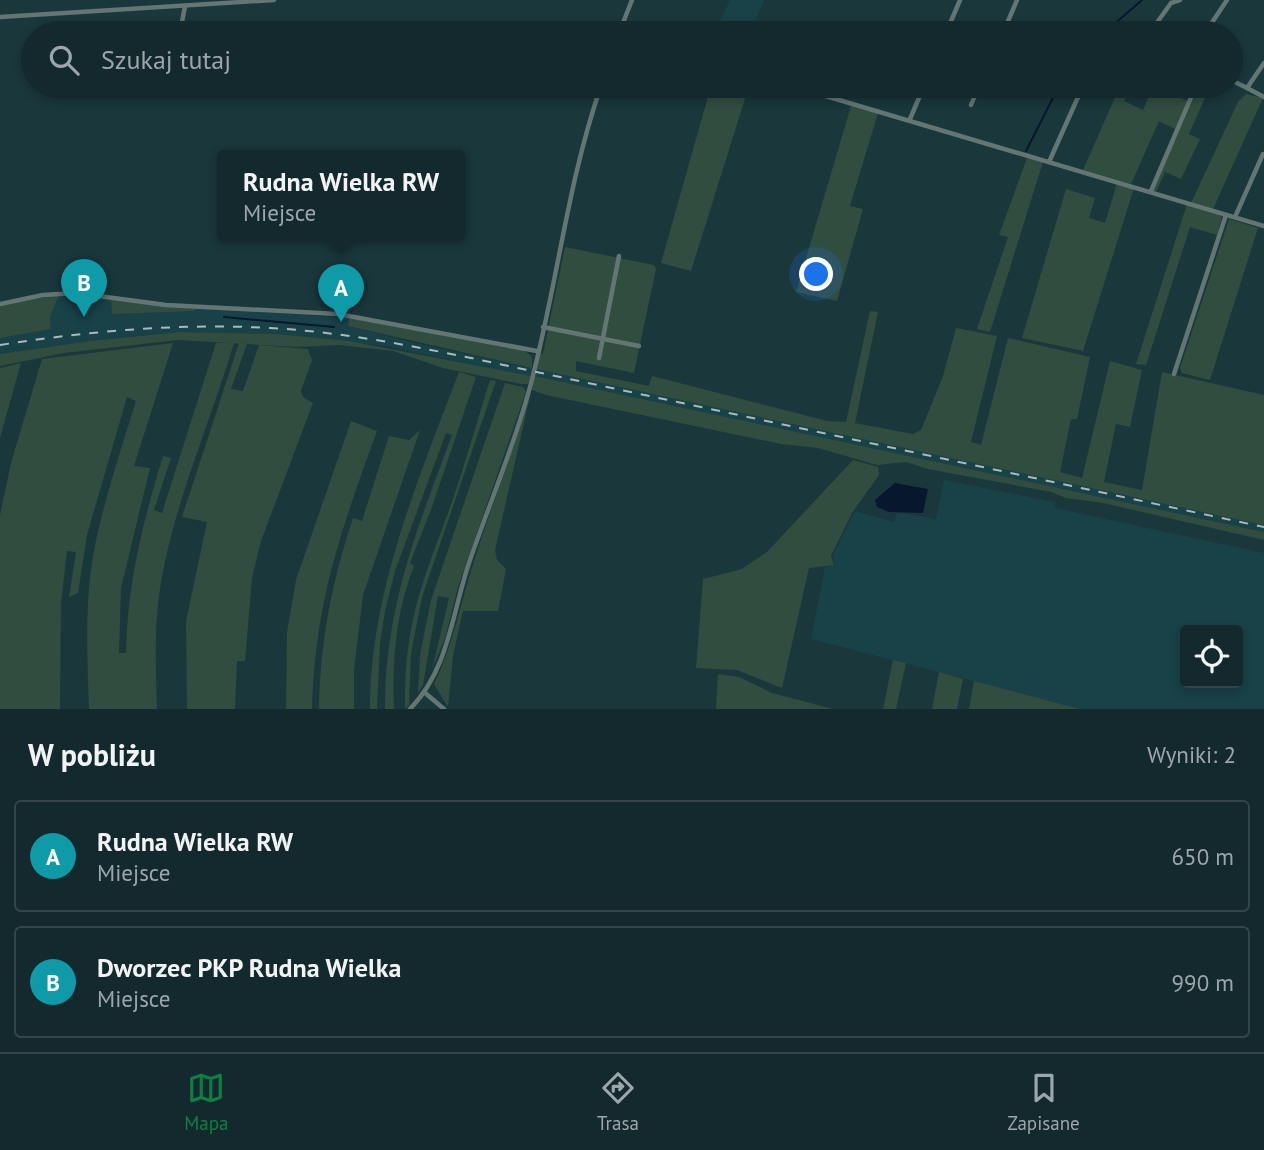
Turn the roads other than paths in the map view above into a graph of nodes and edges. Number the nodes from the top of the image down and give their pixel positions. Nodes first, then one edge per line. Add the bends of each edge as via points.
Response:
1 (274, 0) edge
2 (632, 0) edge
3 (960, 0) edge
4 (1017, 0) edge
5 (1180, 0) edge
6 (1227, 0) edge
7 (185, 6) junction
8 (1, 18) edge
9 (182, 21) edge
10 (624, 21) edge
11 (951, 21) edge
12 (1008, 21) edge
13 (1158, 21) edge
14 (1213, 21) edge
15 (0, 24) edge
16 (1264, 63) edge
17 (1243, 86) edge
18 (1247, 88) junction
19 (1264, 97) edge
20 (597, 98) edge
21 (835, 98) edge
22 (919, 98) edge
23 (974, 98) edge
24 (1078, 98) edge
25 (1191, 98) edge
26 (971, 105) dead end
27 (910, 119) junction
28 (1263, 154) edge
29 (1049, 162) junction
30 (1151, 191) junction
31 (1226, 215) junction
32 (1235, 217) junction
33 (1264, 226) edge
34 (619, 256) dead end
35 (0, 304) edge
36 (543, 327) junction
37 (603, 339) junction
38 (639, 346) dead end
39 (537, 351) junction
40 (599, 358) dead end
41 (1174, 374) dead end
42 (424, 692) junction
43 (410, 709) edge
44 (444, 709) edge

1 - 7 street
2 - 10 street
3 - 11 street
4 - 12 street
5 - 13 street via 1171,3
6 - 14 street
7 - 8 street
7 - 9 street
8 - 15 street
16 - 18 street
17 - 18 street
18 - 19 street
20 - 36 street
21 - 27 street
22 - 27 street
23 - 26 street
24 - 29 street
25 - 30 street
27 - 29 street
28 - 32 street
29 - 30 street
30 - 31 street
31 - 32 street
31 - 41 street
32 - 33 street
34 - 37 street
35 - 39 street via 76,293 166,304 338,314
36 - 37 street
36 - 39 street
37 - 38 street
37 - 40 street
39 - 42 street via 512,447 469,562 442,660
42 - 43 street
42 - 44 street

